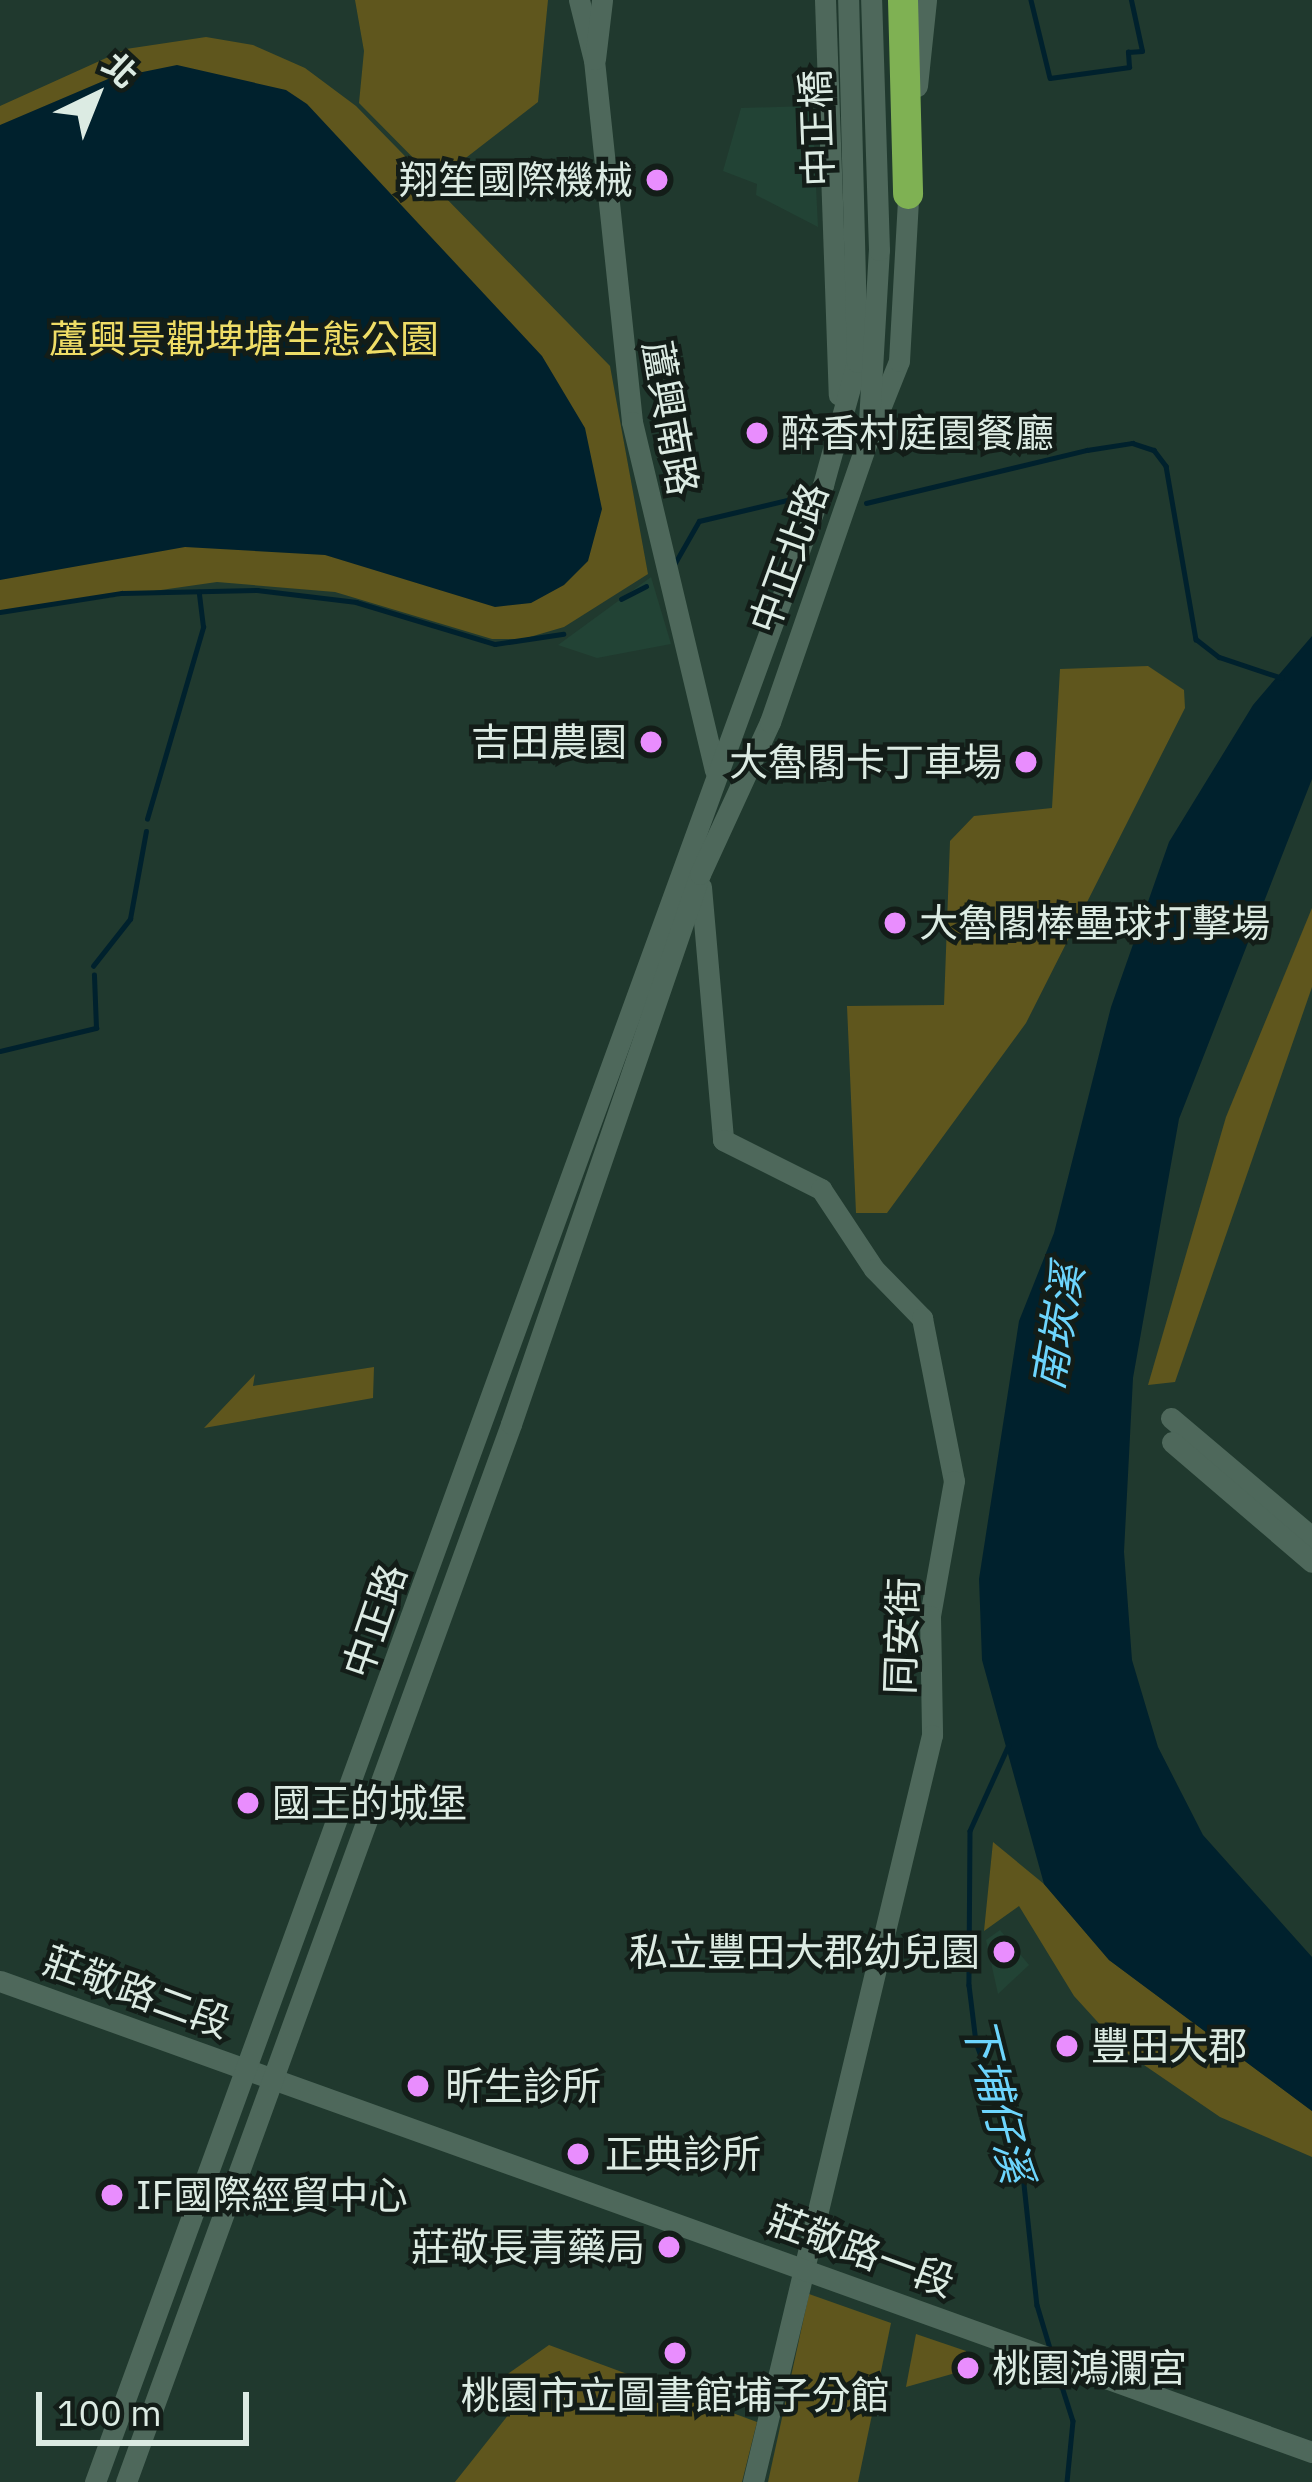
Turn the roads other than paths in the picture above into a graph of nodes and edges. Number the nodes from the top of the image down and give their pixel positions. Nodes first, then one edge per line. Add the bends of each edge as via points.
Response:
1 (579, 0) edge
2 (602, 0) edge
3 (825, 0) edge
4 (848, 0) edge
5 (871, 0) edge
6 (903, 0) edge
7 (926, 0) edge
8 (595, 60) junction
9 (908, 194) junction
10 (868, 252) junction
11 (838, 429) junction
12 (868, 439) junction
13 (716, 781) junction
14 (700, 874) junction
15 (1171, 1418) dead end
16 (1172, 1442) dead end
17 (1312, 1537) edge
18 (1312, 1562) edge
19 (0, 1981) edge
20 (249, 2071) junction
21 (273, 2080) junction
22 (801, 2267) junction
23 (1312, 2452) edge
24 (95, 2482) edge
25 (126, 2482) edge
26 (753, 2482) edge

1 - 8 street, 蘆興南路
2 - 8 street, 蘆興南路
3 - 11 street
4 - 10 street, 中正橋
5 - 10 street, 中正橋
6 - 9 highway
7 - 9 street
8 - 13 street, 蘆興南路 via 632,422
9 - 12 street via 899,361
10 - 11 street, 中正北路 via 856,362
10 - 12 street, 中正北路
11 - 13 street, 中正北路
12 - 14 street, 中正北路 via 770,722
13 - 20 street, 中正路
14 - 21 street, 中正路
14 - 22 street, 同安街 via 723,1140 821,1190 874,1269 922,1318 954,1481 930,1616 932,1736
15 - 17 street
16 - 18 street
19 - 20 street, 莊敬路二段
20 - 21 street, 莊敬路一段
20 - 24 street, 中正路
21 - 22 street, 莊敬路一段
21 - 25 street, 中正路
22 - 23 street, 莊敬路一段
22 - 26 street, 同安街

